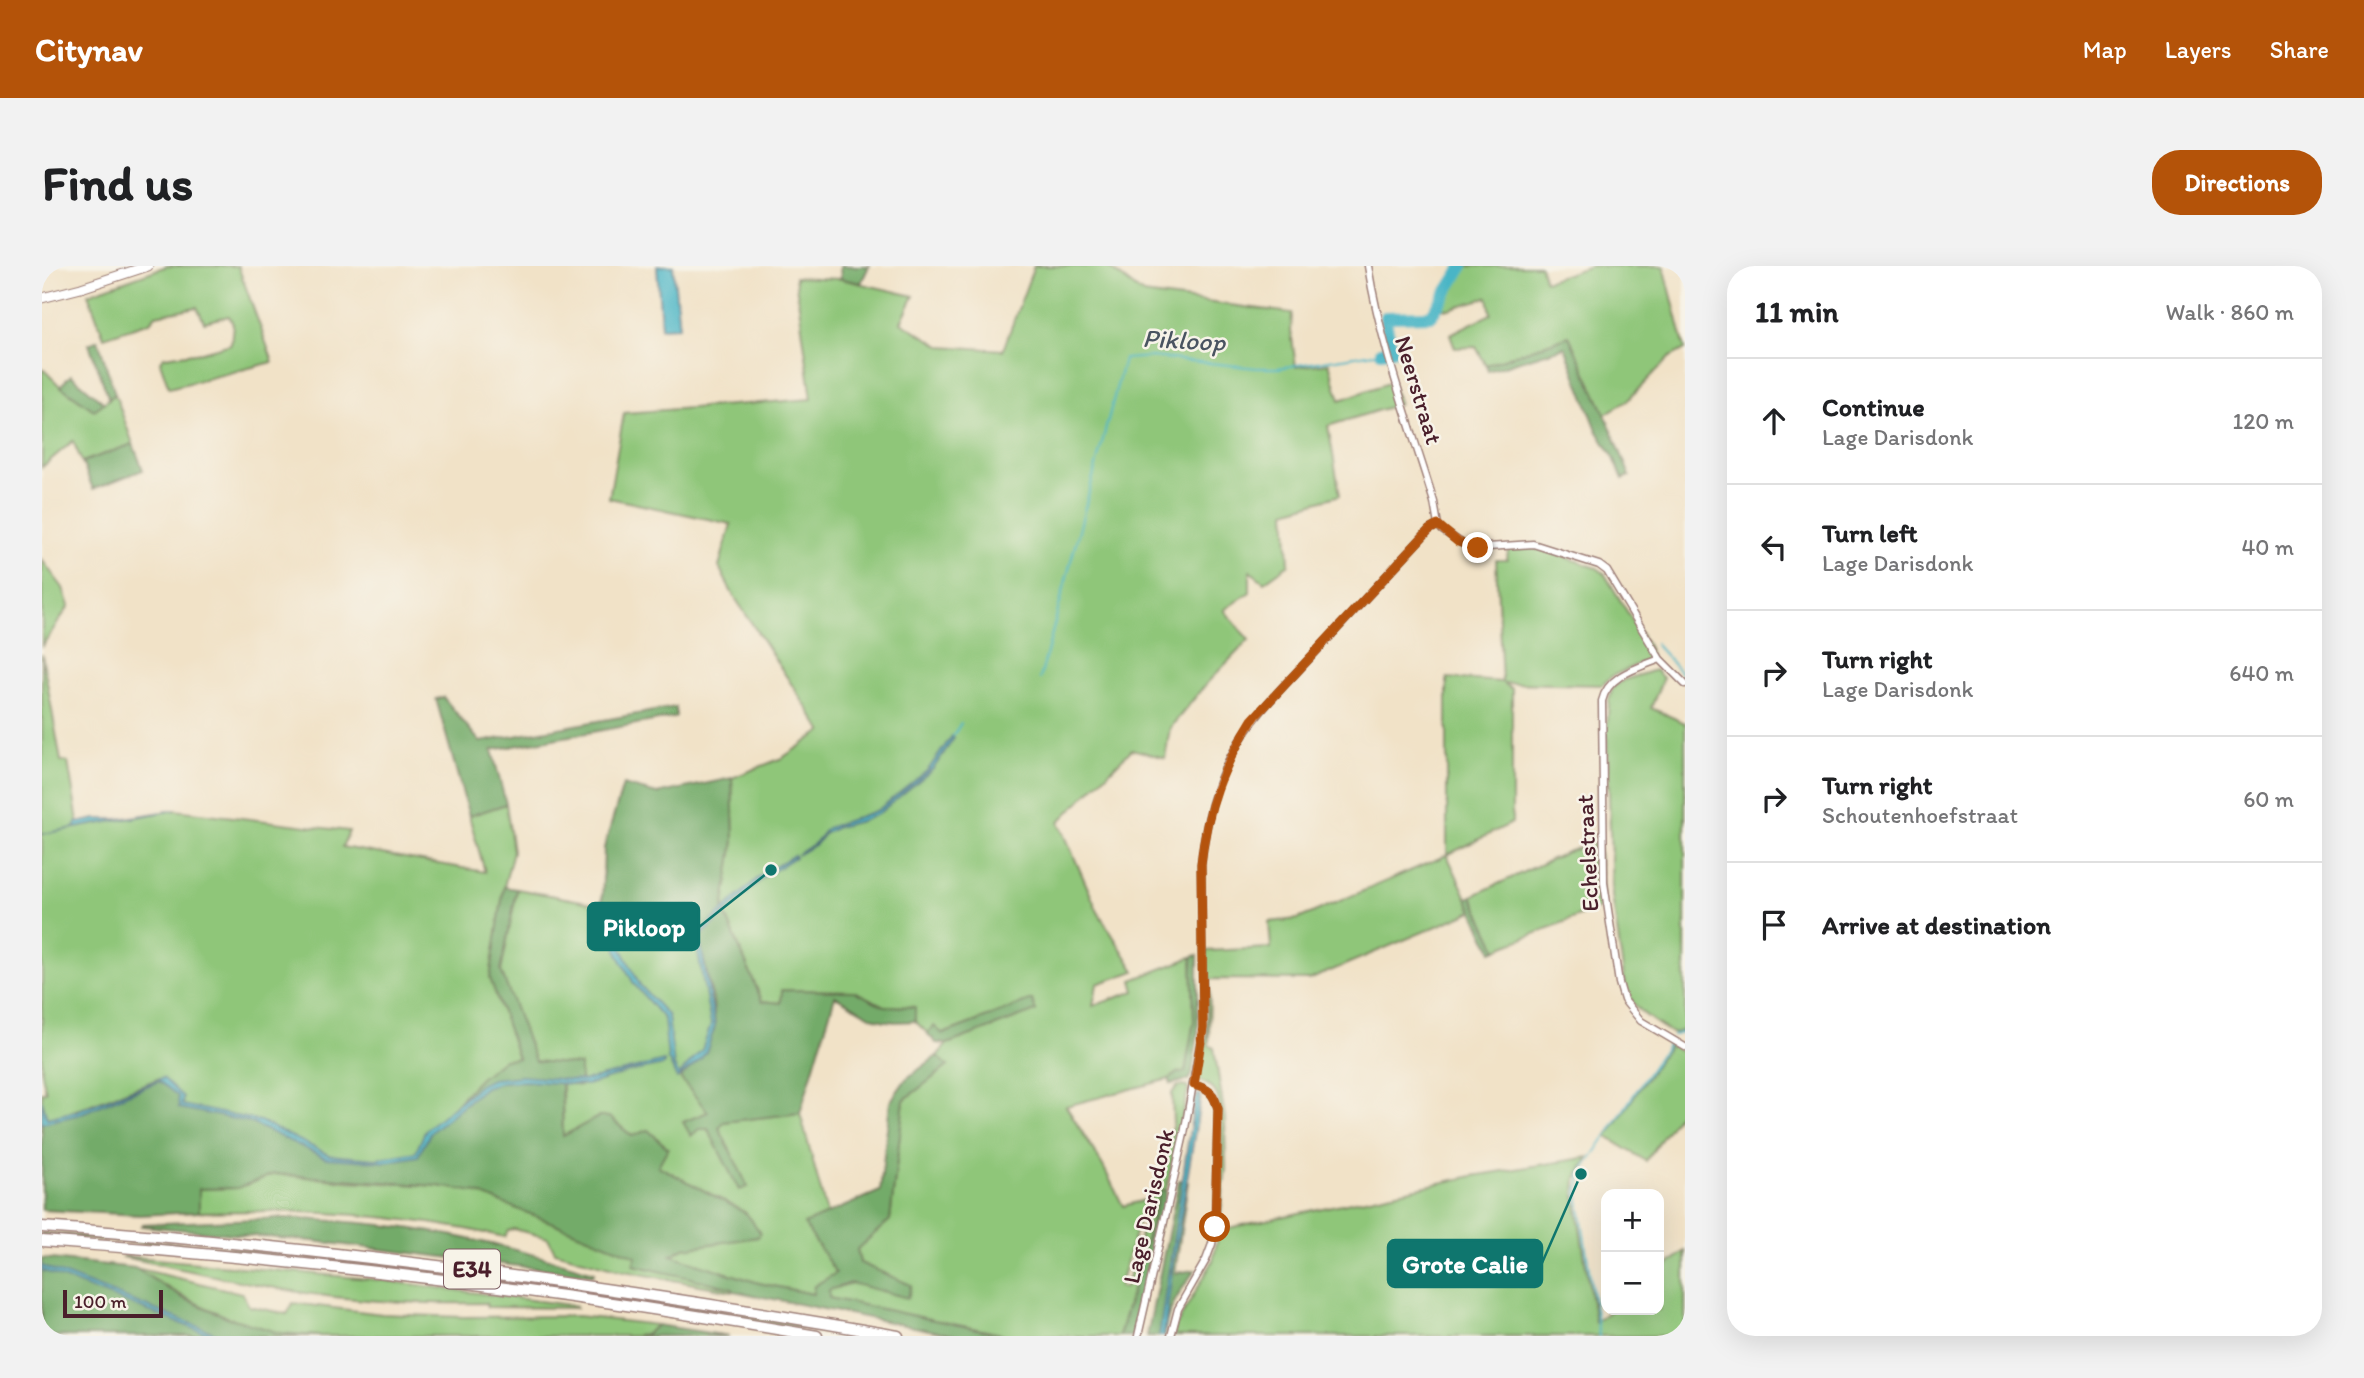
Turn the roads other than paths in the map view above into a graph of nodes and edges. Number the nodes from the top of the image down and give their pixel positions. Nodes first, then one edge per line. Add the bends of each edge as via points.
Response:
1 (148, 266) edge
2 (1368, 266) edge
3 (42, 299) edge
4 (1438, 525) junction
5 (1660, 659) junction
6 (1685, 684) edge
7 (1685, 1047) edge
8 (1194, 1085) junction
9 (42, 1227) edge
10 (42, 1241) edge
11 (817, 1336) edge
12 (898, 1336) edge
13 (1138, 1336) edge
14 (1171, 1336) edge

1 - 3 street
2 - 4 street, Neerstraat via 1386,351
4 - 5 street via 1473,548 1533,544 1599,565
4 - 8 street, Lage Darisdonk via 1252,720 1225,768 1212,803 1201,864 1203,1028
5 - 6 street
5 - 7 street, Echelstraat via 1610,683 1602,701 1604,883 1624,1000 1641,1021
8 - 13 street, Lage Darisdonk
8 - 14 street via 1208,1088 1218,1109 1215,1227 1206,1260 1178,1309
9 - 12 highway, E34 via 220,1241 506,1274
10 - 11 highway, E34 via 386,1272

